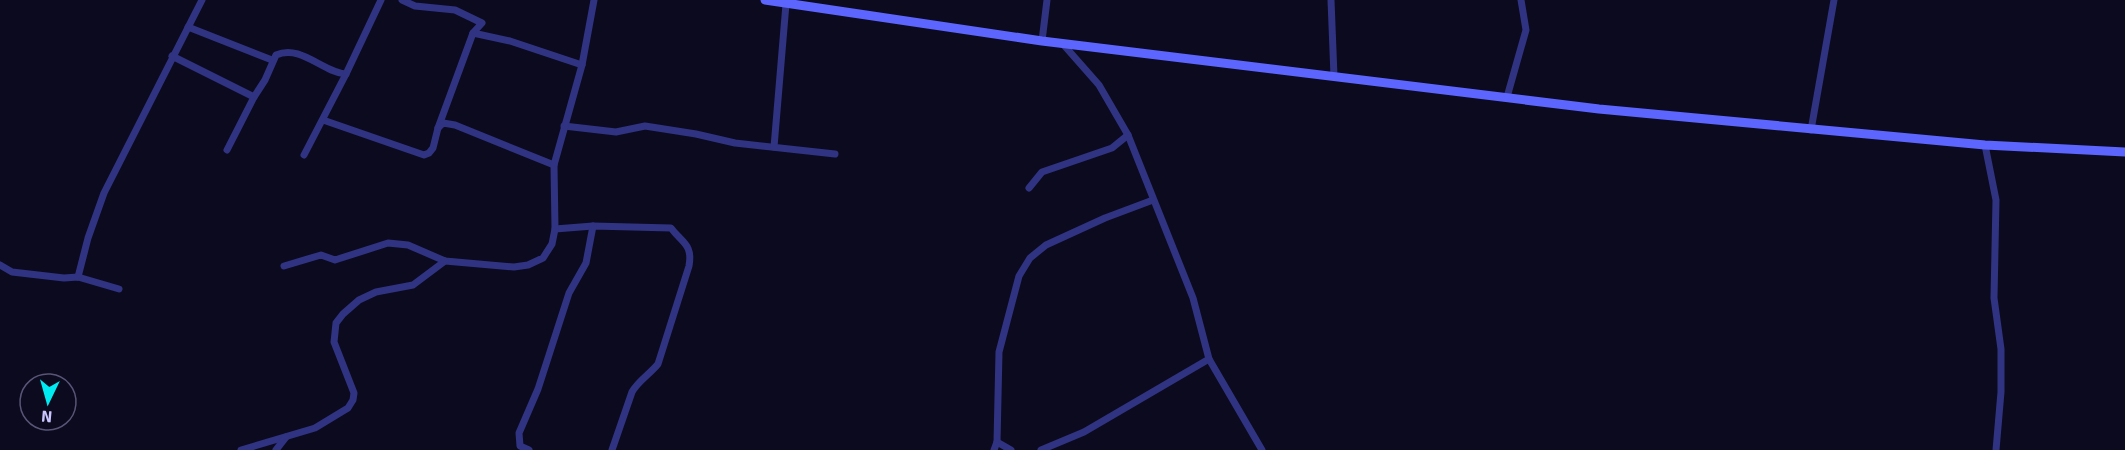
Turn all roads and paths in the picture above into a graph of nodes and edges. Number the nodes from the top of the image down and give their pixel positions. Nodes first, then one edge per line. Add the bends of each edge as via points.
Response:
1 (202, 0) edge
2 (381, 0) edge
3 (402, 0) edge
4 (594, 0) edge
5 (765, 0) edge
6 (1047, 0) edge
7 (1331, 0) edge
8 (1521, 0) edge
9 (1834, 0) edge
10 (786, 4) junction
11 (188, 27) junction
12 (473, 33) junction
13 (1042, 41) junction
14 (1062, 43) junction
15 (172, 56) junction
16 (272, 60) junction
17 (582, 65) junction
18 (346, 74) junction
19 (1334, 76) junction
20 (254, 97) junction
21 (1507, 97) junction
22 (323, 120) junction
23 (564, 126) junction
24 (438, 128) junction
25 (1811, 130) junction
26 (1128, 135) junction
27 (1985, 146) junction
28 (774, 147) junction
29 (227, 150) dead end
30 (2125, 152) edge
31 (304, 154) dead end
32 (836, 154) dead end
33 (554, 165) junction
34 (1029, 188) dead end
35 (1153, 200) junction
36 (593, 226) junction
37 (555, 229) junction
38 (445, 261) junction
39 (0, 266) edge
40 (284, 266) dead end
41 (78, 277) junction
42 (119, 289) dead end
43 (1209, 359) junction
44 (286, 437) junction
45 (996, 446) edge
46 (242, 450) edge
47 (276, 450) edge
48 (529, 450) edge
49 (612, 450) edge
50 (1011, 450) edge
51 (1041, 450) edge
52 (1262, 450) edge
53 (1996, 450) edge

1 - 11 street
2 - 18 street
3 - 12 street via 415,6 455,10 482,23
4 - 17 street
5 - 10 main road
6 - 13 street
7 - 19 street
8 - 21 street via 1526,30
9 - 25 street
10 - 13 main road
10 - 28 street
11 - 15 street
11 - 16 street
12 - 17 street
12 - 24 street
13 - 14 main road
14 - 19 main road
14 - 26 street via 1099,85
15 - 20 street
15 - 41 street via 104,193
16 - 18 street via 285,51 296,52 335,73
16 - 20 street
17 - 23 street
18 - 22 street
19 - 21 main road
20 - 29 street
21 - 25 main road
22 - 24 street via 424,155 433,148
22 - 31 street
23 - 28 street via 616,132 645,126
23 - 33 street
24 - 33 street via 443,123 455,125
25 - 27 main road
26 - 34 street via 1112,148 1042,172
26 - 35 street
27 - 30 main road
27 - 53 street via 1996,200 1994,298 2001,348
28 - 32 street
33 - 37 street
35 - 43 street via 1193,298
35 - 45 street via 1046,245 1030,258 1019,276 999,352
36 - 37 street
36 - 48 street via 586,263 569,293 538,389 519,433 520,446
36 - 49 street via 670,228 684,241 691,256 658,364 632,392
37 - 38 street via 543,258 528,265
38 - 40 street via 408,245 388,243 335,260 321,255
38 - 44 street via 413,285 376,292 359,300 344,314 336,323 334,342 354,393 353,400 348,408 315,428
39 - 41 street via 12,272
41 - 42 street
43 - 51 street via 1093,427
43 - 52 street
44 - 46 street
44 - 47 street
45 - 50 street

